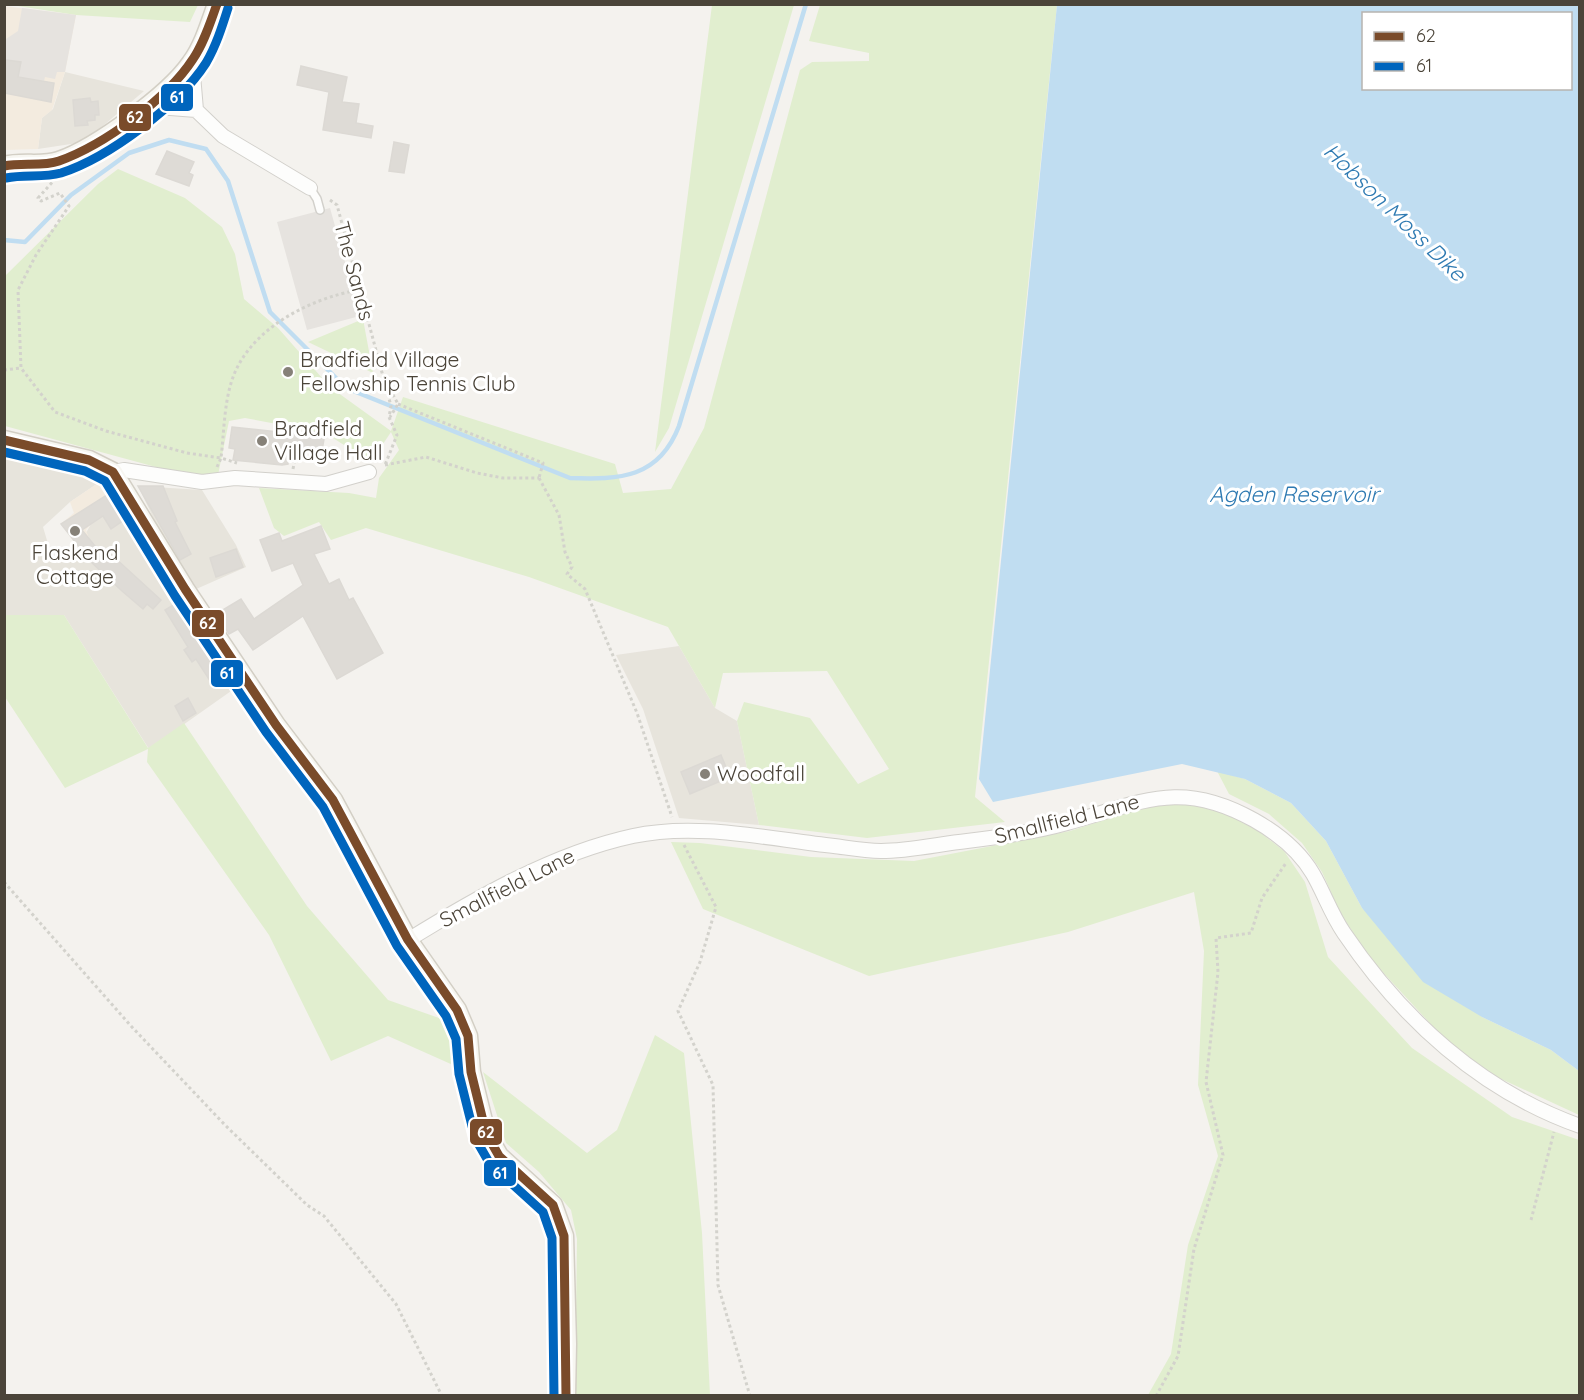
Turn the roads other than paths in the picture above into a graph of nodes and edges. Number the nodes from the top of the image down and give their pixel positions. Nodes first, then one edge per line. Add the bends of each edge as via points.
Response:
1 (217, 4) edge
2 (192, 63) junction
3 (145, 106) junction
4 (196, 110) junction
5 (6, 165) edge
6 (310, 188) joint
7 (320, 210) dead end
8 (4, 440) edge
9 (113, 472) junction
10 (369, 472) dead end
11 (408, 940) junction
12 (1580, 1126) edge
13 (566, 1395) edge

1 - 2 street
2 - 3 street
2 - 4 street
3 - 4 street
3 - 5 street via 86,150 56,162
4 - 6 street via 223,136
6 - 7 lane
8 - 9 street via 89,460
9 - 10 street via 124,470 202,482 235,478 326,484
9 - 11 street via 276,725 333,800
11 - 12 street, Smallfield Lane via 571,853 635,836 678,830 880,851 977,840 1065,824 1162,796 1201,798 1253,819 1295,849 1313,873 1334,918 1358,954 1411,1016 1454,1057 1559,1119
11 - 13 street via 457,1010 468,1036 471,1072 486,1133 499,1156 553,1205 564,1236

